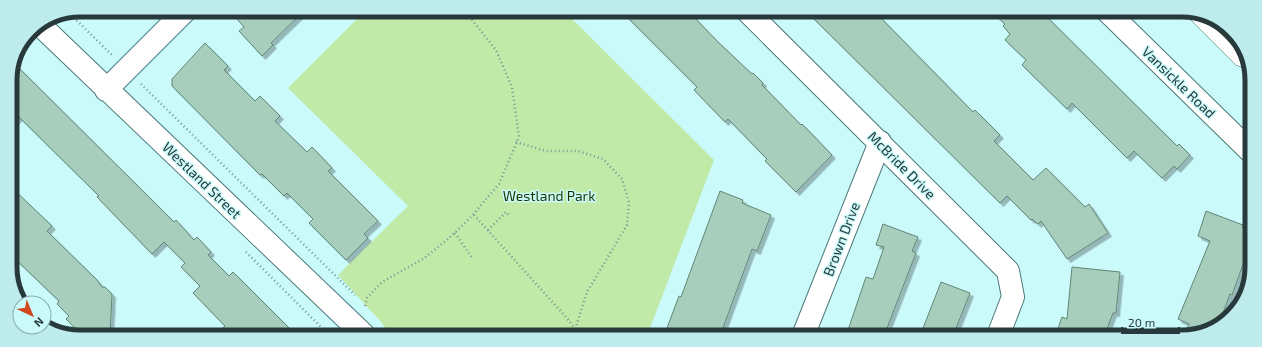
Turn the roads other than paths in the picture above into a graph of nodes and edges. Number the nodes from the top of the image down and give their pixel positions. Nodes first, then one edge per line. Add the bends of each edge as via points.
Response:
1 (179, 17) edge
2 (753, 17) edge
3 (1113, 17) edge
4 (1197, 18) edge
5 (44, 29) edge
6 (1243, 61) edge
7 (106, 90) junction
8 (880, 142) junction
9 (1245, 146) edge
10 (372, 330) edge
11 (805, 330) edge
12 (1000, 330) edge

1 - 7 street
2 - 8 street, McBride Drive
3 - 9 street, Vansickle Road
4 - 6 lane
5 - 7 street, Westland Street
7 - 10 street, Westland Street
8 - 11 street, Brown Drive
8 - 12 street, McBride Drive via 1008,271 1013,297

